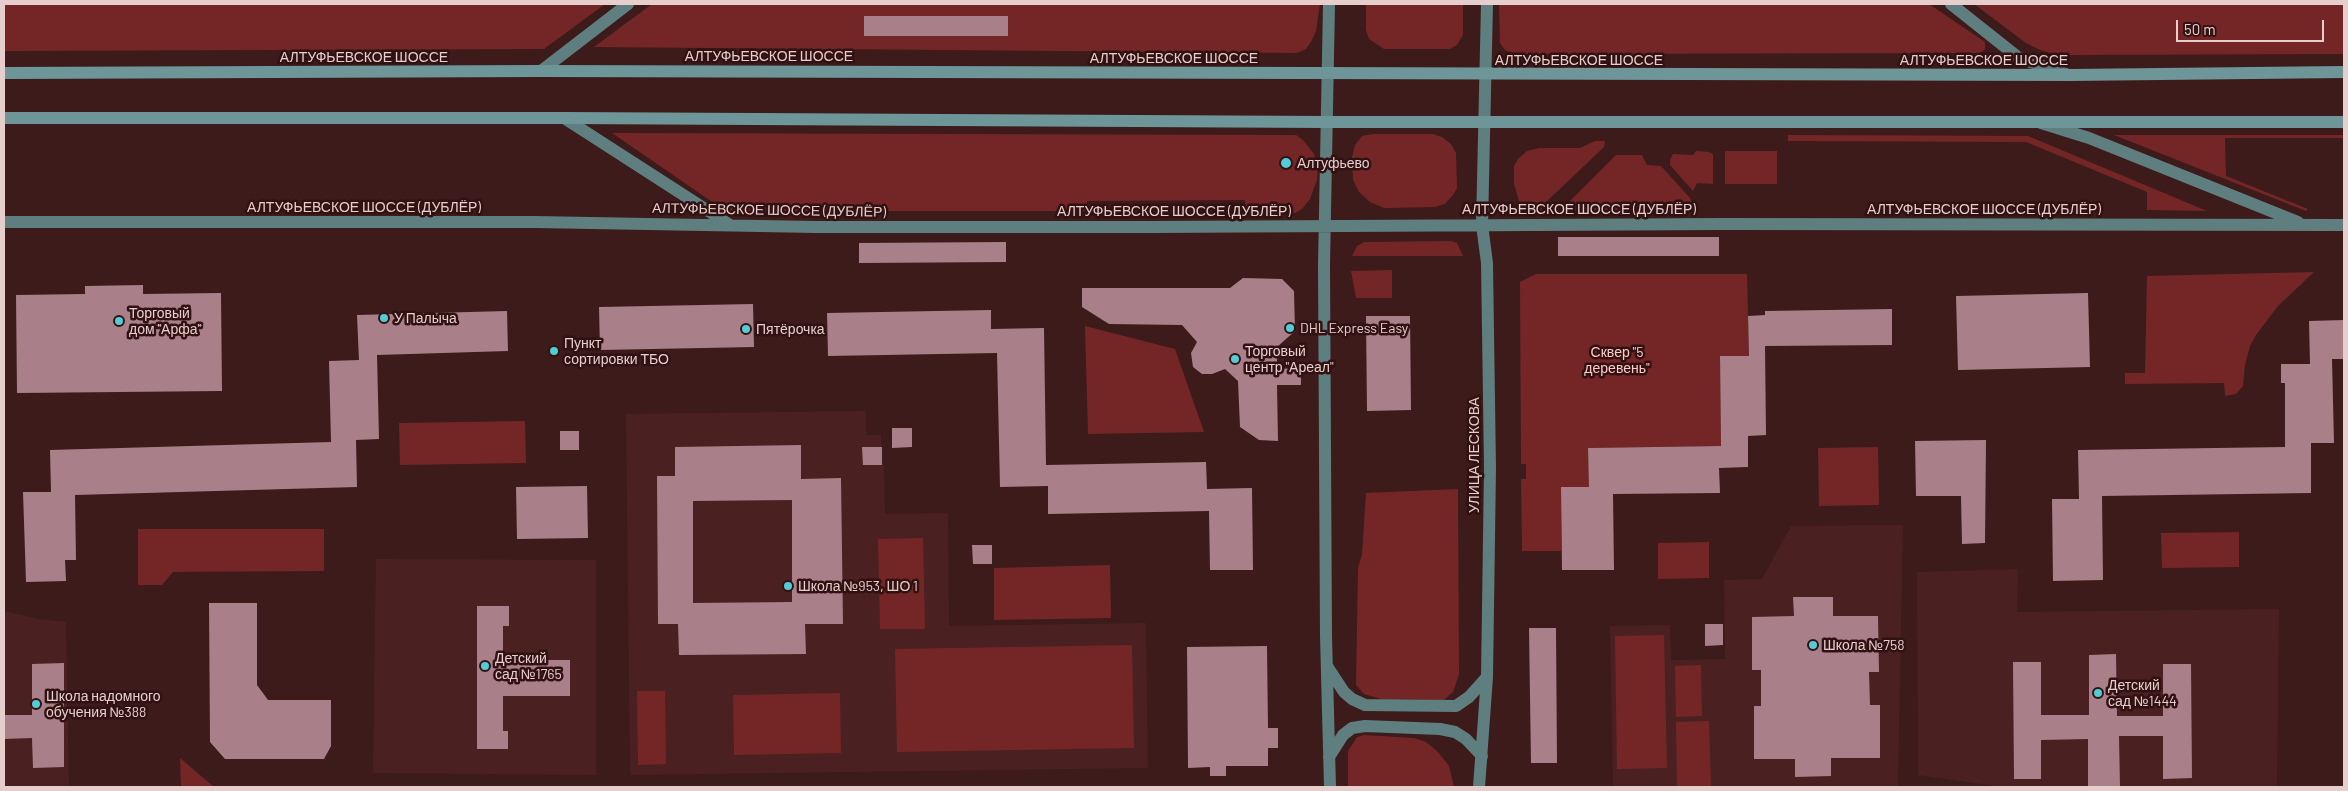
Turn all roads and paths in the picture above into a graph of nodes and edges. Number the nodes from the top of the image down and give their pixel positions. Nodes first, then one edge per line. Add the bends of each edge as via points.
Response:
1 (628, 4) edge
2 (1329, 4) edge
3 (1487, 4) edge
4 (1951, 4) edge
5 (541, 71) junction
6 (2344, 72) edge
7 (4, 73) edge
8 (1326, 73) junction
9 (1484, 75) junction
10 (2069, 75) junction
11 (4, 118) edge
12 (564, 118) junction
13 (1327, 122) junction
14 (1484, 122) junction
15 (2344, 122) edge
16 (2042, 123) junction
17 (4, 222) edge
18 (1482, 224) junction
19 (731, 225) junction
20 (2306, 225) junction
21 (2344, 225) edge
22 (1324, 226) junction
23 (1326, 666) junction
24 (1487, 678) junction
25 (1482, 756) junction
26 (1329, 757) junction
27 (1330, 787) edge
28 (1479, 787) edge

1 - 5 main road
2 - 8 main road
3 - 9 main road, УЛИЦА ЛЕСКОВА
4 - 10 main road via 2019,58
5 - 7 main road, АЛТУФЬЕВСКОЕ ШОССЕ
5 - 8 main road, АЛТУФЬЕВСКОЕ ШОССЕ
6 - 10 main road, АЛТУФЬЕВСКОЕ ШОССЕ
8 - 9 main road, АЛТУФЬЕВСКОЕ ШОССЕ
8 - 13 main road
9 - 10 main road, АЛТУФЬЕВСКОЕ ШОССЕ
9 - 14 main road, УЛИЦА ЛЕСКОВА
11 - 12 main road
12 - 13 main road
12 - 19 main road
13 - 14 main road
13 - 22 main road
14 - 16 main road
14 - 18 main road, УЛИЦА ЛЕСКОВА
15 - 16 main road
16 - 20 main road via 2089,138
17 - 19 main road, АЛТУФЬЕВСКОЕ ШОССЕ (ДУБЛЁР)
18 - 20 main road, АЛТУФЬЕВСКОЕ ШОССЕ (ДУБЛЁР)
18 - 22 main road, АЛТУФЬЕВСКОЕ ШОССЕ (ДУБЛЁР)
18 - 24 main road, УЛИЦА ЛЕСКОВА via 1487,263 1490,468
19 - 22 main road, АЛТУФЬЕВСКОЕ ШОССЕ (ДУБЛЁР)
20 - 21 main road, АЛТУФЬЕВСКОЕ ШОССЕ (ДУБЛЁР)
22 - 23 main road
23 - 24 main road via 1344,692 1365,705 1456,706
23 - 26 main road
24 - 25 main road, УЛИЦА ЛЕСКОВА
25 - 26 main road via 1466,739 1440,728 1365,726 1342,734
25 - 28 main road, УЛИЦА ЛЕСКОВА
26 - 27 main road

